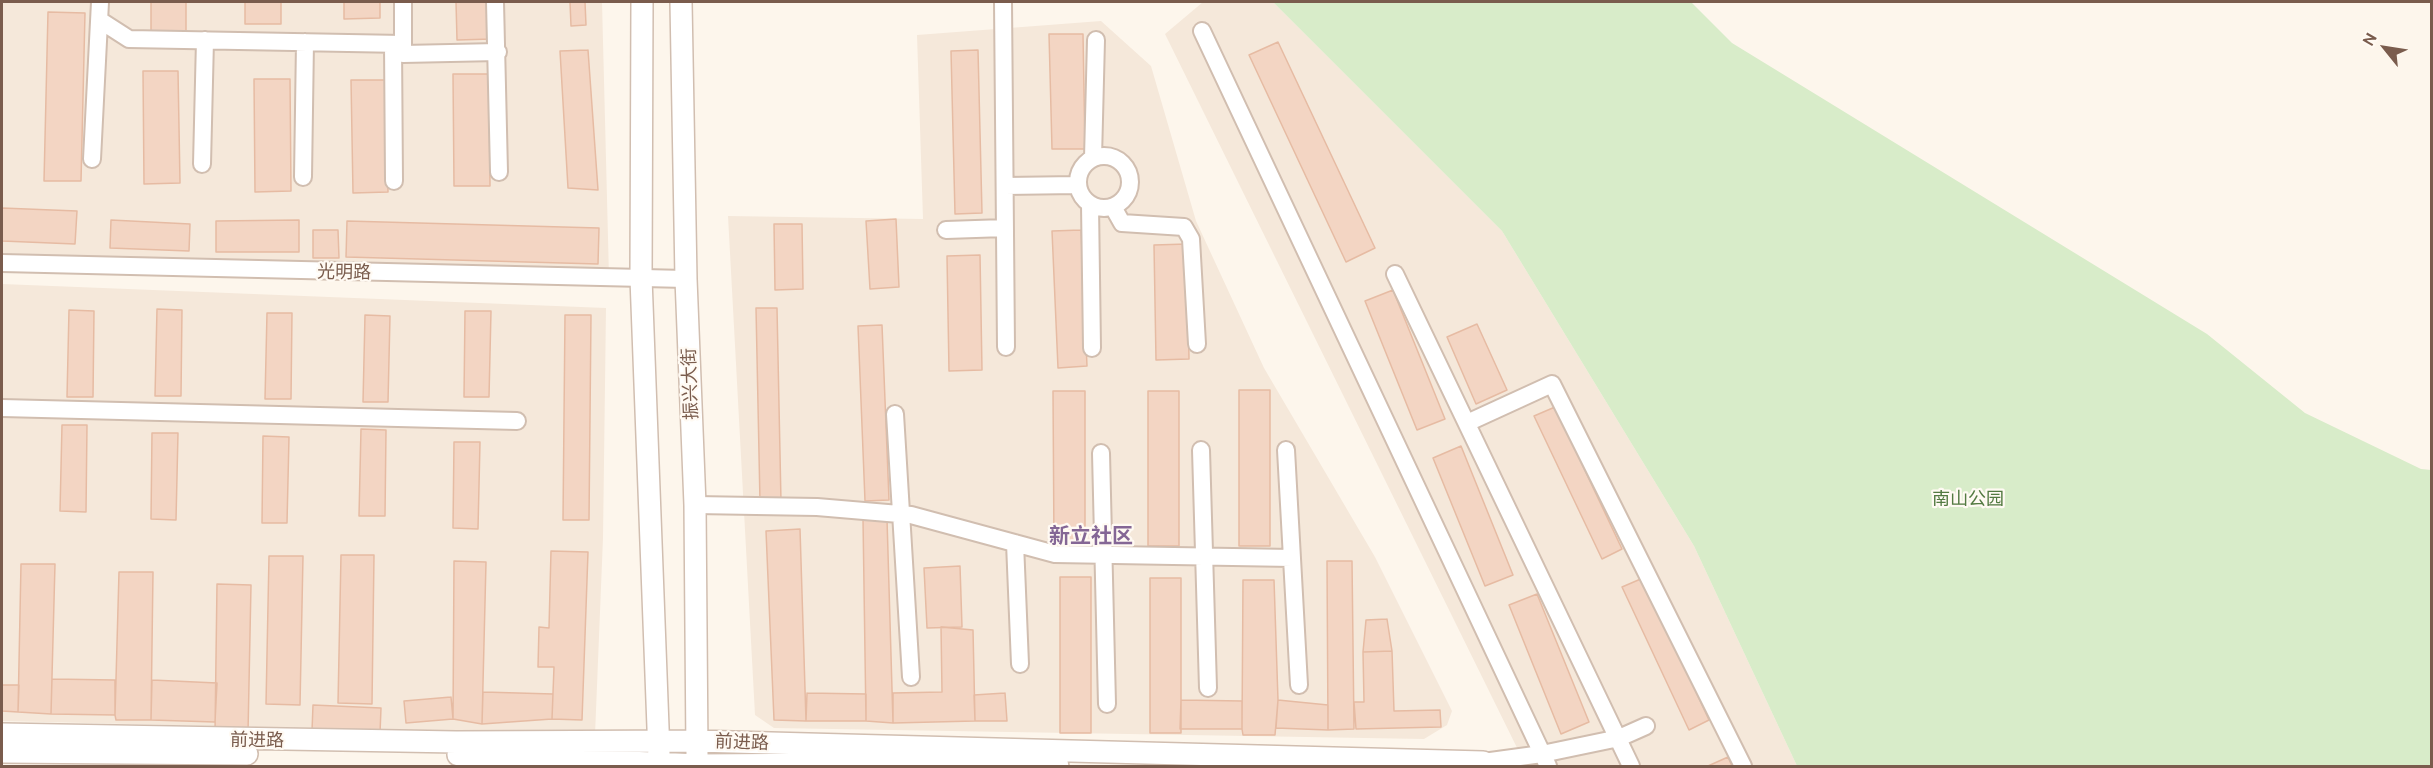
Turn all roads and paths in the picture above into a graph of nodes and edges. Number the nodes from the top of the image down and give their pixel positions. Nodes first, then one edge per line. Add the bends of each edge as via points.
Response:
1 (100, 2) edge
2 (402, 2) edge
3 (495, 2) edge
4 (642, 2) edge
5 (681, 2) edge
6 (1003, 2) edge
7 (101, 21) junction
8 (1202, 31) dead end
9 (205, 40) junction
10 (1096, 40) dead end
11 (305, 42) junction
12 (398, 44) junction
13 (498, 52) junction
14 (1093, 158) junction
15 (92, 159) dead end
16 (202, 164) dead end
17 (499, 172) dead end
18 (303, 177) dead end
19 (394, 181) dead end
20 (1077, 185) junction
21 (1005, 186) junction
22 (1090, 205) junction
23 (1113, 207) junction
24 (1005, 228) junction
25 (946, 230) dead end
26 (2, 263) edge
27 (1395, 274) dead end
28 (641, 278) junction
29 (686, 279) junction
30 (1197, 344) dead end
31 (1006, 347) dead end
32 (1092, 348) dead end
33 (2, 408) edge
34 (896, 414) dead end
35 (517, 420) dead end
36 (1467, 423) junction
37 (1201, 450) dead end
38 (1286, 450) dead end
39 (1101, 453) dead end
40 (695, 505) junction
41 (902, 514) junction
42 (1015, 543) junction
43 (1104, 555) junction
44 (1204, 557) junction
45 (1292, 558) junction
46 (1020, 664) dead end
47 (911, 677) dead end
48 (1299, 685) dead end
49 (1208, 688) dead end
50 (1107, 705) dead end
51 (1646, 726) dead end
52 (2, 735) edge
53 (1619, 738) junction
54 (658, 740) junction
55 (696, 741) junction
56 (2, 752) edge
57 (1545, 760) edge
58 (1484, 764) edge
59 (660, 765) edge
60 (698, 766) edge
61 (1058, 766) edge
62 (1631, 766) edge
63 (1743, 766) edge

1 - 7 street
2 - 12 street
3 - 13 street
4 - 28 street
5 - 29 street, 振兴大街
6 - 21 street
7 - 9 street via 129,39
7 - 15 street
8 - 57 street
9 - 11 street
9 - 16 street
10 - 14 street
11 - 12 street
11 - 18 street
12 - 13 street via 403,54
12 - 19 street
13 - 17 street
14 - 20 street via 1084,164
14 - 23 street via 1114,157 1129,172 1129,193
20 - 21 street
20 - 22 street
21 - 24 street
22 - 23 street
22 - 32 street
23 - 30 street via 1122,224 1184,227 1191,239
24 - 25 street
24 - 31 street
26 - 28 street, 光明路
27 - 36 street
28 - 29 street, 光明路
28 - 54 street
29 - 40 street, 振兴大街
33 - 35 street
34 - 41 street
36 - 53 street
36 - 63 street via 1552,384
37 - 44 street
38 - 45 street
39 - 43 street
40 - 41 street via 818,507
40 - 55 street, 振兴大街
41 - 42 street
41 - 47 street
42 - 43 street via 1055,554
42 - 46 street
43 - 44 street
43 - 50 street
44 - 45 street
44 - 49 street
45 - 48 street
51 - 53 street
52 - 54 street, 前进路 via 456,742
53 - 57 street
53 - 62 street
54 - 55 street, 前进路
54 - 59 street
55 - 58 street, 前进路
55 - 60 street, 振兴大街
56 - 59 street, 前进路 via 460,755
57 - 58 street
59 - 60 street, 前进路
60 - 61 street, 前进路

